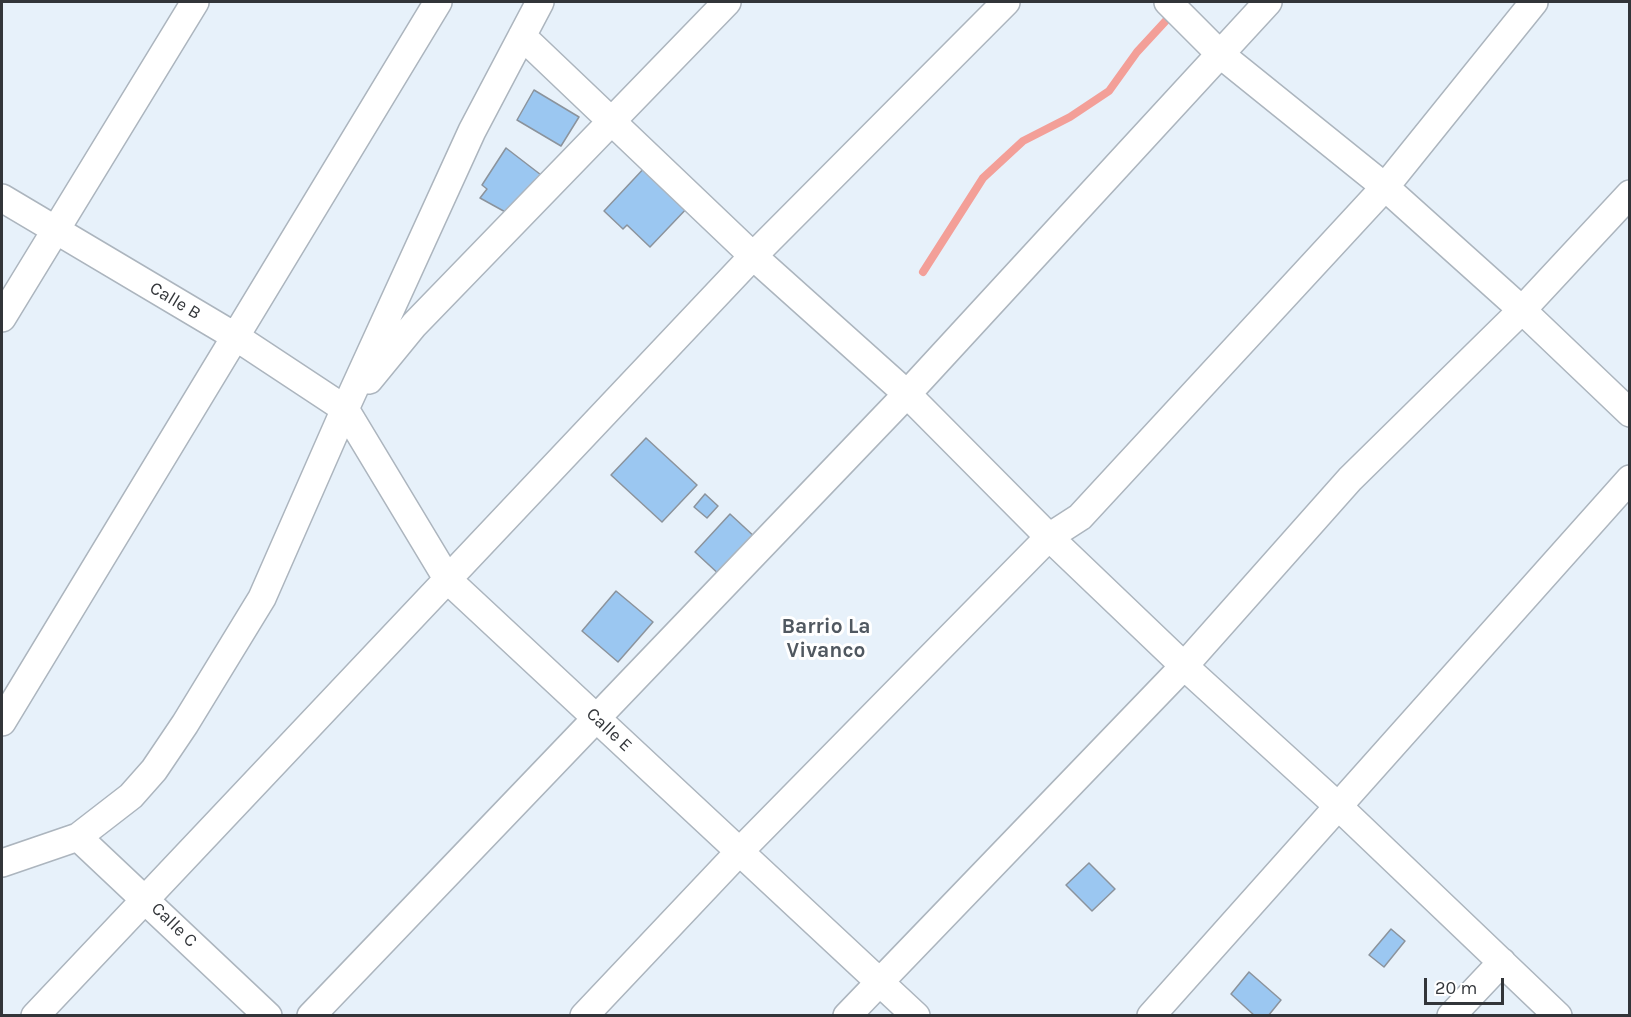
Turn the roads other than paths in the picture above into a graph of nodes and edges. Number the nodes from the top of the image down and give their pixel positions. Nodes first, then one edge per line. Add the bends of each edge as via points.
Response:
1 (195, 2) edge
2 (438, 2) edge
3 (540, 2) edge
4 (727, 2) edge
5 (1006, 2) edge
6 (1168, 2) edge
7 (1268, 2) edge
8 (1534, 2) edge
9 (522, 36) junction
10 (1220, 54) junction
11 (611, 123) junction
12 (1384, 187) junction
13 (1629, 194) edge
14 (2, 198) edge
15 (55, 230) junction
16 (753, 256) junction
17 (1522, 310) junction
18 (2, 318) edge
19 (236, 337) junction
20 (907, 394) junction
21 (345, 409) junction
22 (1629, 413) edge
23 (1629, 479) edge
24 (1049, 537) junction
25 (448, 580) junction
26 (1184, 666) junction
27 (596, 718) junction
28 (2, 722) edge
29 (1339, 807) junction
30 (78, 837) junction
31 (740, 852) junction
32 (2, 863) edge
33 (147, 898) junction
34 (1502, 962) junction
35 (879, 981) junction
36 (36, 1016) edge
37 (268, 1016) edge
38 (311, 1016) edge
39 (584, 1016) edge
40 (847, 1016) edge
41 (916, 1016) edge
42 (1151, 1016) edge
43 (1451, 1016) edge
44 (1558, 1016) edge

1 - 15 street
2 - 19 street
3 - 9 street
4 - 11 street
5 - 16 street
6 - 10 street
7 - 10 street
8 - 12 street
9 - 11 street
9 - 21 street via 472,130
10 - 12 street
10 - 20 street
11 - 16 street
11 - 21 street via 414,325
12 - 17 street
12 - 24 street via 1080,517
13 - 17 street
14 - 15 street, Calle B
15 - 18 street
15 - 19 street, Calle B
16 - 20 street
16 - 25 street
17 - 22 street
17 - 26 street via 1350,478
19 - 21 street, Calle B
19 - 28 street
20 - 24 street
20 - 27 street
21 - 25 street, Calle E
21 - 30 street via 262,598 185,724 131,796
23 - 29 street
24 - 26 street
24 - 31 street
25 - 27 street, Calle E
25 - 33 street
26 - 29 street
26 - 35 street
27 - 31 street, Calle E
27 - 38 street
29 - 34 street
29 - 42 street
30 - 32 street
30 - 33 street, Calle C
31 - 35 street, Calle E
31 - 39 street
33 - 36 street
33 - 37 street, Calle C
34 - 43 street
34 - 44 street
35 - 40 street
35 - 41 street, Calle E

